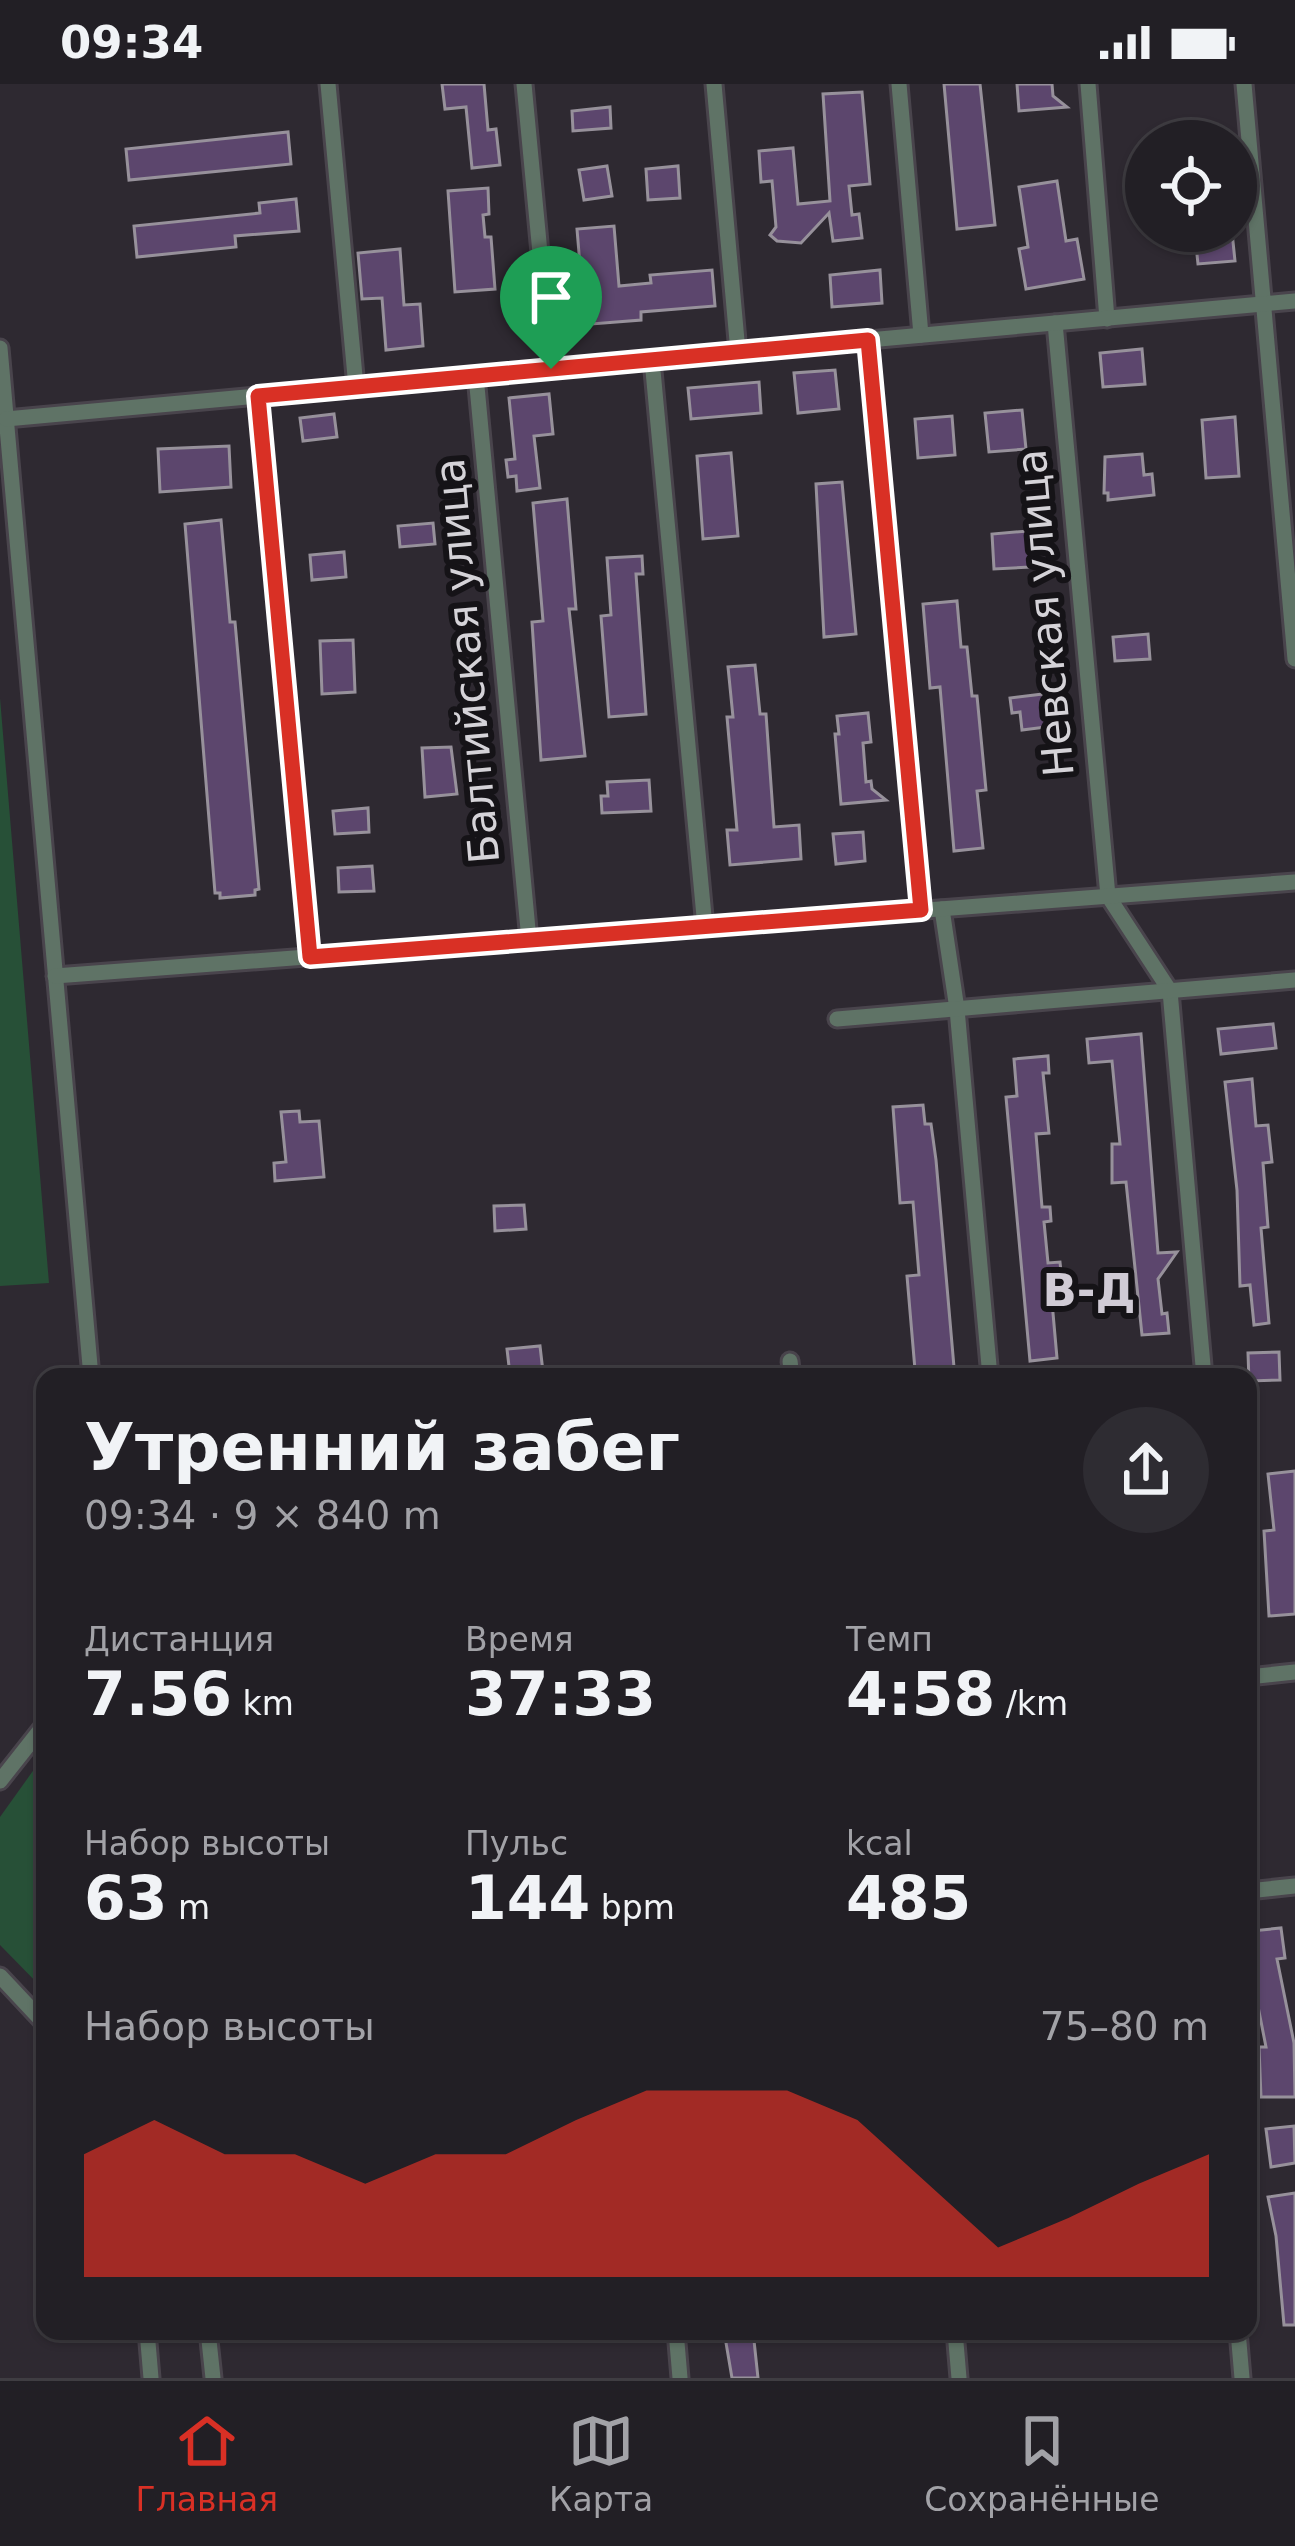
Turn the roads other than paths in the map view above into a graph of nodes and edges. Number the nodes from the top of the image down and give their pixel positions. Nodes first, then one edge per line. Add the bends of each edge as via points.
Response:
1 (328, 84) edge
2 (524, 84) edge
3 (714, 84) edge
4 (899, 84) edge
5 (1088, 84) edge
6 (1244, 84) edge
7 (1295, 302) edge
8 (1264, 304) junction
9 (1108, 319) junction
10 (1054, 323) junction
11 (921, 335) junction
12 (868, 340) junction
13 (0, 349) edge
14 (738, 352) junction
15 (652, 360) junction
16 (551, 369) junction
17 (476, 376) junction
18 (356, 387) junction
19 (258, 396) junction
20 (6, 419) junction
21 (1295, 659) edge
22 (1295, 882) edge
23 (1108, 896) junction
24 (942, 909) junction
25 (921, 910) junction
26 (705, 927) junction
27 (529, 940) junction
28 (310, 957) junction
29 (56, 976) junction
30 (1295, 980) edge
31 (1170, 991) junction
32 (957, 1009) junction
33 (837, 1018) dead end
34 (90, 1368) edge
35 (989, 1368) edge
36 (1203, 1368) edge
37 (1295, 1672) edge
38 (1257, 1676) edge
39 (36, 1735) edge
40 (0, 1781) edge
41 (1295, 1886) edge
42 (1257, 1890) edge
43 (0, 1976) edge
44 (36, 2014) edge
45 (148, 2340) edge
46 (209, 2340) edge
47 (677, 2340) edge
48 (956, 2340) edge
49 (1239, 2340) edge
50 (151, 2378) edge
51 (213, 2378) edge
52 (680, 2378) edge
53 (959, 2378) edge
54 (1242, 2378) edge

1 - 18 street
2 - 16 street
3 - 14 street
4 - 11 street
5 - 9 street
6 - 8 street
7 - 8 street
8 - 9 street
8 - 21 street
9 - 10 street
10 - 11 street
10 - 23 street, Невская улица
11 - 12 street
12 - 14 street
12 - 25 street
13 - 20 street
14 - 15 street
15 - 16 street
15 - 26 street
16 - 17 street
17 - 18 street
17 - 27 street, Балтийская улица
18 - 19 street
19 - 20 street
19 - 28 street
20 - 29 street
22 - 23 street
23 - 24 street
23 - 31 street
24 - 25 street
24 - 32 street
25 - 26 street
26 - 27 street
27 - 28 street
28 - 29 street
29 - 34 street
30 - 31 street
31 - 32 street
31 - 36 street
32 - 33 street
32 - 35 street
37 - 38 street
39 - 40 street
41 - 42 street
43 - 44 street
45 - 50 street
46 - 51 street
47 - 52 street
48 - 53 street
49 - 54 street

